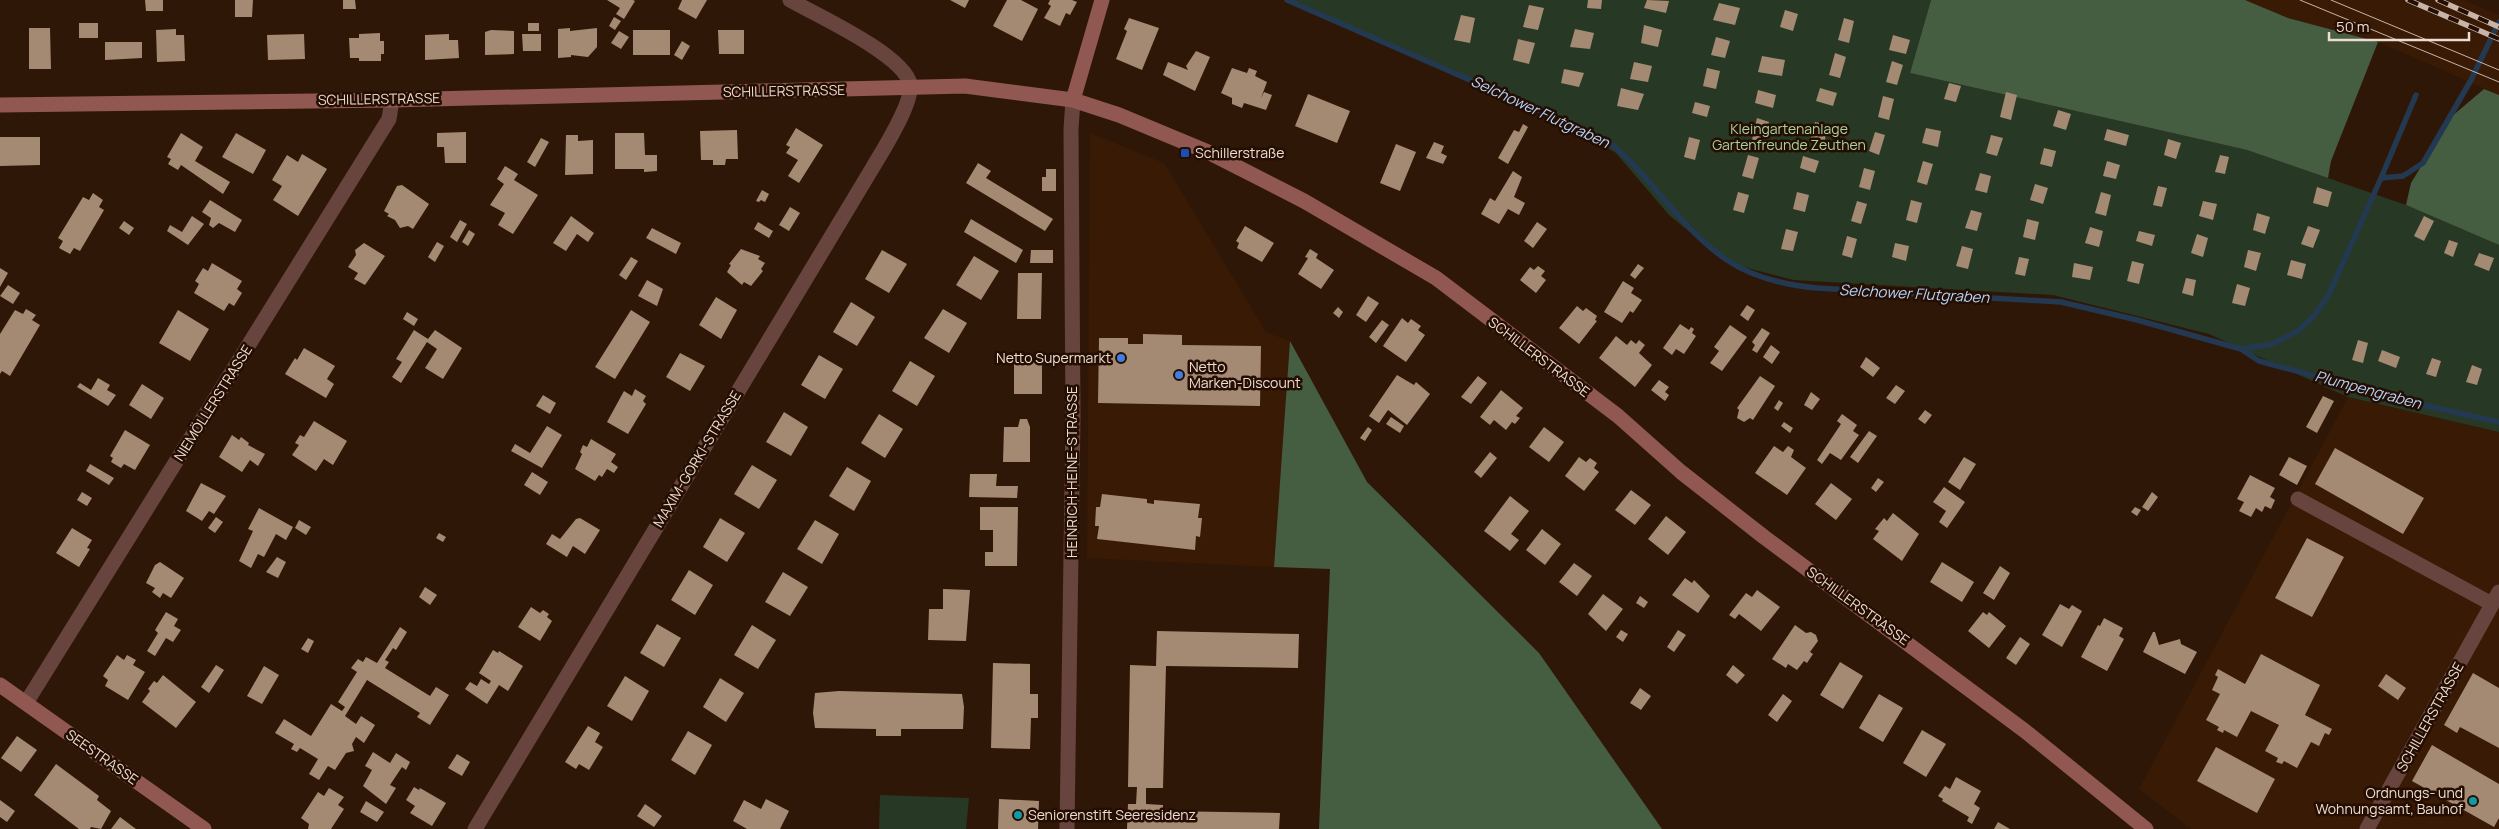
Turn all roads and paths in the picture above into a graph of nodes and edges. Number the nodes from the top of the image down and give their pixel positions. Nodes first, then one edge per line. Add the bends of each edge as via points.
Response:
1 (790, 0) edge
2 (1102, 0) edge
3 (911, 86) junction
4 (392, 100) junction
5 (1073, 100) junction
6 (0, 105) edge
7 (2298, 499) dead end
8 (2496, 598) edge
9 (0, 684) edge
10 (26, 703) junction
11 (204, 829) edge
12 (475, 829) edge
13 (1067, 829) edge
14 (2146, 829) edge
15 (2368, 829) edge

1 - 3 street via 885,54 904,69
2 - 5 street, HEINRICH-HEINE-STRASSE
3 - 4 street, SCHILLERSTRASSE
3 - 5 street, SCHILLERSTRASSE via 965,86
3 - 12 street, MAXIM-GORKI-STRASSE via 906,106 882,151
4 - 6 street, SCHILLERSTRASSE
4 - 10 street, NIEMÖLLERSTRASSE via 389,119
5 - 13 street, HEINRICH-HEINE-STRASSE via 1073,444
5 - 14 street, SCHILLERSTRASSE via 1140,123 1208,152 1304,201 1436,278 1618,416 1680,472 2010,720
7 - 8 street, SCHILLERSTRASSE
8 - 15 street, SCHILLERSTRASSE
9 - 10 street, SEESTRASSE
10 - 11 street, SEESTRASSE

